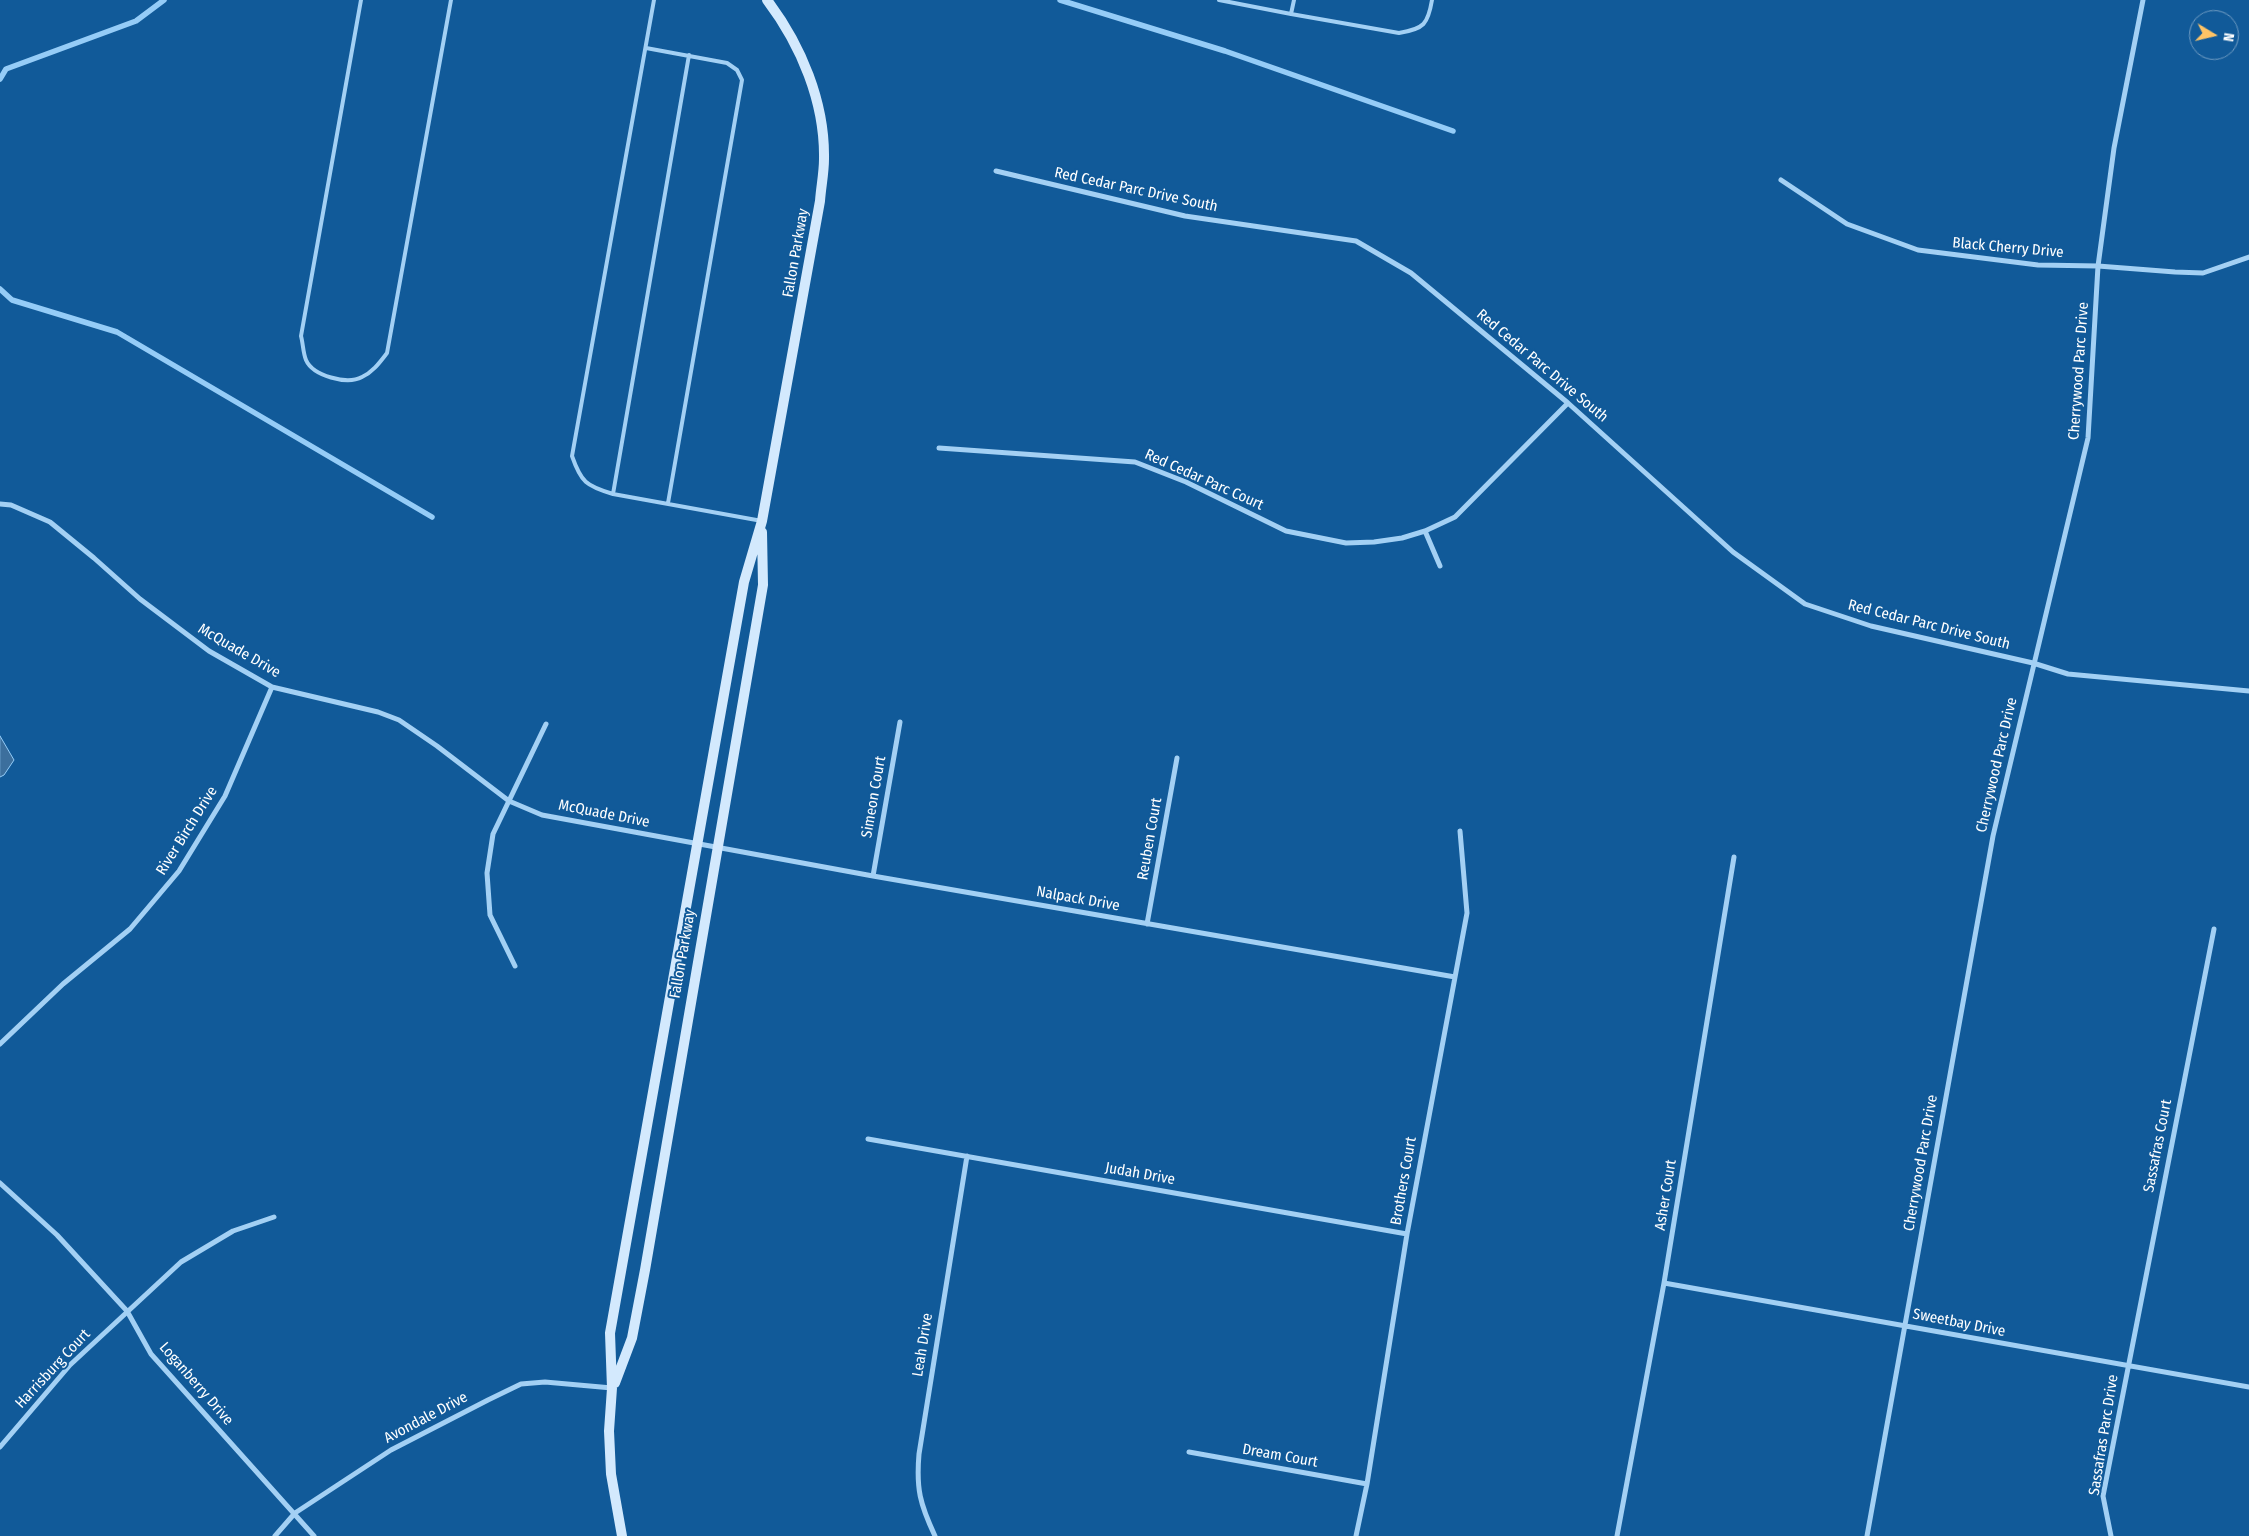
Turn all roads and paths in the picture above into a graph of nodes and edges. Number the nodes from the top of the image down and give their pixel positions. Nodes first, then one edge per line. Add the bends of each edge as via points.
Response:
1 (361, 0) edge
2 (451, 0) edge
3 (654, 0) edge
4 (767, 0) edge
5 (1219, 0) edge
6 (1294, 0) edge
7 (1432, 0) edge
8 (2143, 0) edge
9 (1291, 14) junction
10 (646, 48) junction
11 (689, 56) junction
12 (996, 171) dead end
13 (1781, 180) dead end
14 (2249, 257) edge
15 (2098, 266) junction
16 (1568, 403) junction
17 (939, 448) dead end
18 (613, 494) junction
19 (668, 503) junction
20 (0, 504) edge
21 (762, 521) junction
22 (1425, 531) junction
23 (1440, 566) dead end
24 (2033, 663) junction
25 (272, 687) junction
26 (2249, 691) edge
27 (900, 722) dead end
28 (546, 724) dead end
29 (1177, 758) dead end
30 (509, 801) junction
31 (1460, 830) dead end
32 (698, 844) junction
33 (716, 848) junction
34 (1734, 857) dead end
35 (872, 876) junction
36 (1147, 924) junction
37 (2214, 929) dead end
38 (515, 966) dead end
39 (1455, 977) junction
40 (0, 1044) edge
41 (868, 1139) dead end
42 (967, 1156) junction
43 (0, 1183) edge
44 (274, 1217) dead end
45 (1407, 1234) junction
46 (1664, 1283) junction
47 (127, 1310) junction
48 (1904, 1325) junction
49 (2128, 1367) junction
50 (2249, 1387) edge
51 (612, 1388) junction
52 (0, 1447) edge
53 (1189, 1452) dead end
54 (1367, 1484) junction
55 (295, 1513) junction
56 (275, 1536) edge
57 (314, 1536) edge
58 (622, 1536) edge
59 (935, 1536) edge
60 (1356, 1536) edge
61 (1616, 1536) edge
62 (1867, 1536) edge
63 (2111, 1536) edge

1 - 2 lane via 301,336 306,360 319,374 339,379 360,378 376,368 387,353
3 - 10 lane
4 - 21 street, Fallon Parkway via 803,56 820,113 824,158 814,242
5 - 9 lane
6 - 9 lane
7 - 9 lane via 1429,18 1424,25 1399,33
8 - 15 street, Cherrywood Parc Drive via 2114,148
10 - 11 lane
10 - 18 lane via 572,456 579,476 594,489
11 - 18 lane
11 - 19 lane via 727,62 737,70 742,80
12 - 16 street, Red Cedar Parc Drive South via 1185,216 1356,241 1411,273
13 - 15 street, Black Cherry Drive via 1847,224 1918,250 2038,265
14 - 15 street, Black Cherry Drive via 2203,273
15 - 24 street, Cherrywood Parc Drive via 2088,438
16 - 22 street, Red Cedar Parc Court via 1455,517
16 - 24 street, Red Cedar Parc Drive South via 1733,552 1805,604 1871,626
17 - 22 street, Red Cedar Parc Court via 1135,462 1186,482 1286,531 1346,543 1402,538
18 - 19 lane
19 - 21 lane
20 - 25 street, McQuade Drive via 50,522 140,600 209,651
21 - 32 street, Fallon Parkway via 744,582
21 - 33 street, Fallon Parkway via 763,585
22 - 23 street
24 - 26 street, Red Cedar Parc Drive South via 2068,674
24 - 48 street, Cherrywood Parc Drive via 1993,836
25 - 30 street, McQuade Drive via 399,720
25 - 40 street, River Birch Drive via 225,796 179,871 130,929 63,984
27 - 35 street, Simeon Court
28 - 30 street
29 - 36 street, Reuben Court
30 - 32 street, McQuade Drive via 542,815
30 - 38 street via 493,834 487,873 490,915
31 - 39 street, Brothers Court via 1467,913
32 - 33 street, Nalpack Drive
32 - 51 street, Fallon Parkway via 610,1333
33 - 35 street, Nalpack Drive
33 - 51 street, Fallon Parkway via 634,1328
34 - 46 street, Asher Court
35 - 36 street, Nalpack Drive
36 - 39 street, Nalpack Drive
37 - 49 street, Sassafras Court
39 - 45 street, Brothers Court
41 - 42 street, Judah Drive
42 - 45 street, Judah Drive
42 - 59 street, Leah Drive via 919,1454 921,1504
43 - 47 street, Loganberry Drive via 57,1235
44 - 47 street, Harrisburg Court via 233,1231 182,1262
45 - 54 street, Brothers Court
46 - 48 street, Sweetbay Drive
46 - 61 street, Asher Court
47 - 52 street, Harrisburg Court via 70,1364
47 - 55 street, Loganberry Drive via 151,1354
48 - 49 street, Sweetbay Drive
48 - 62 street, Cherrywood Parc Drive
49 - 50 street, Sweetbay Drive
49 - 63 street, Sassafras Parc Drive via 2103,1496
51 - 55 street, Avondale Drive via 544,1382 521,1384 391,1450
51 - 58 street, Fallon Parkway via 610,1474
53 - 54 street, Dream Court
54 - 60 street, Brothers Court
55 - 56 street, Avondale Drive
55 - 57 street, Loganberry Drive

